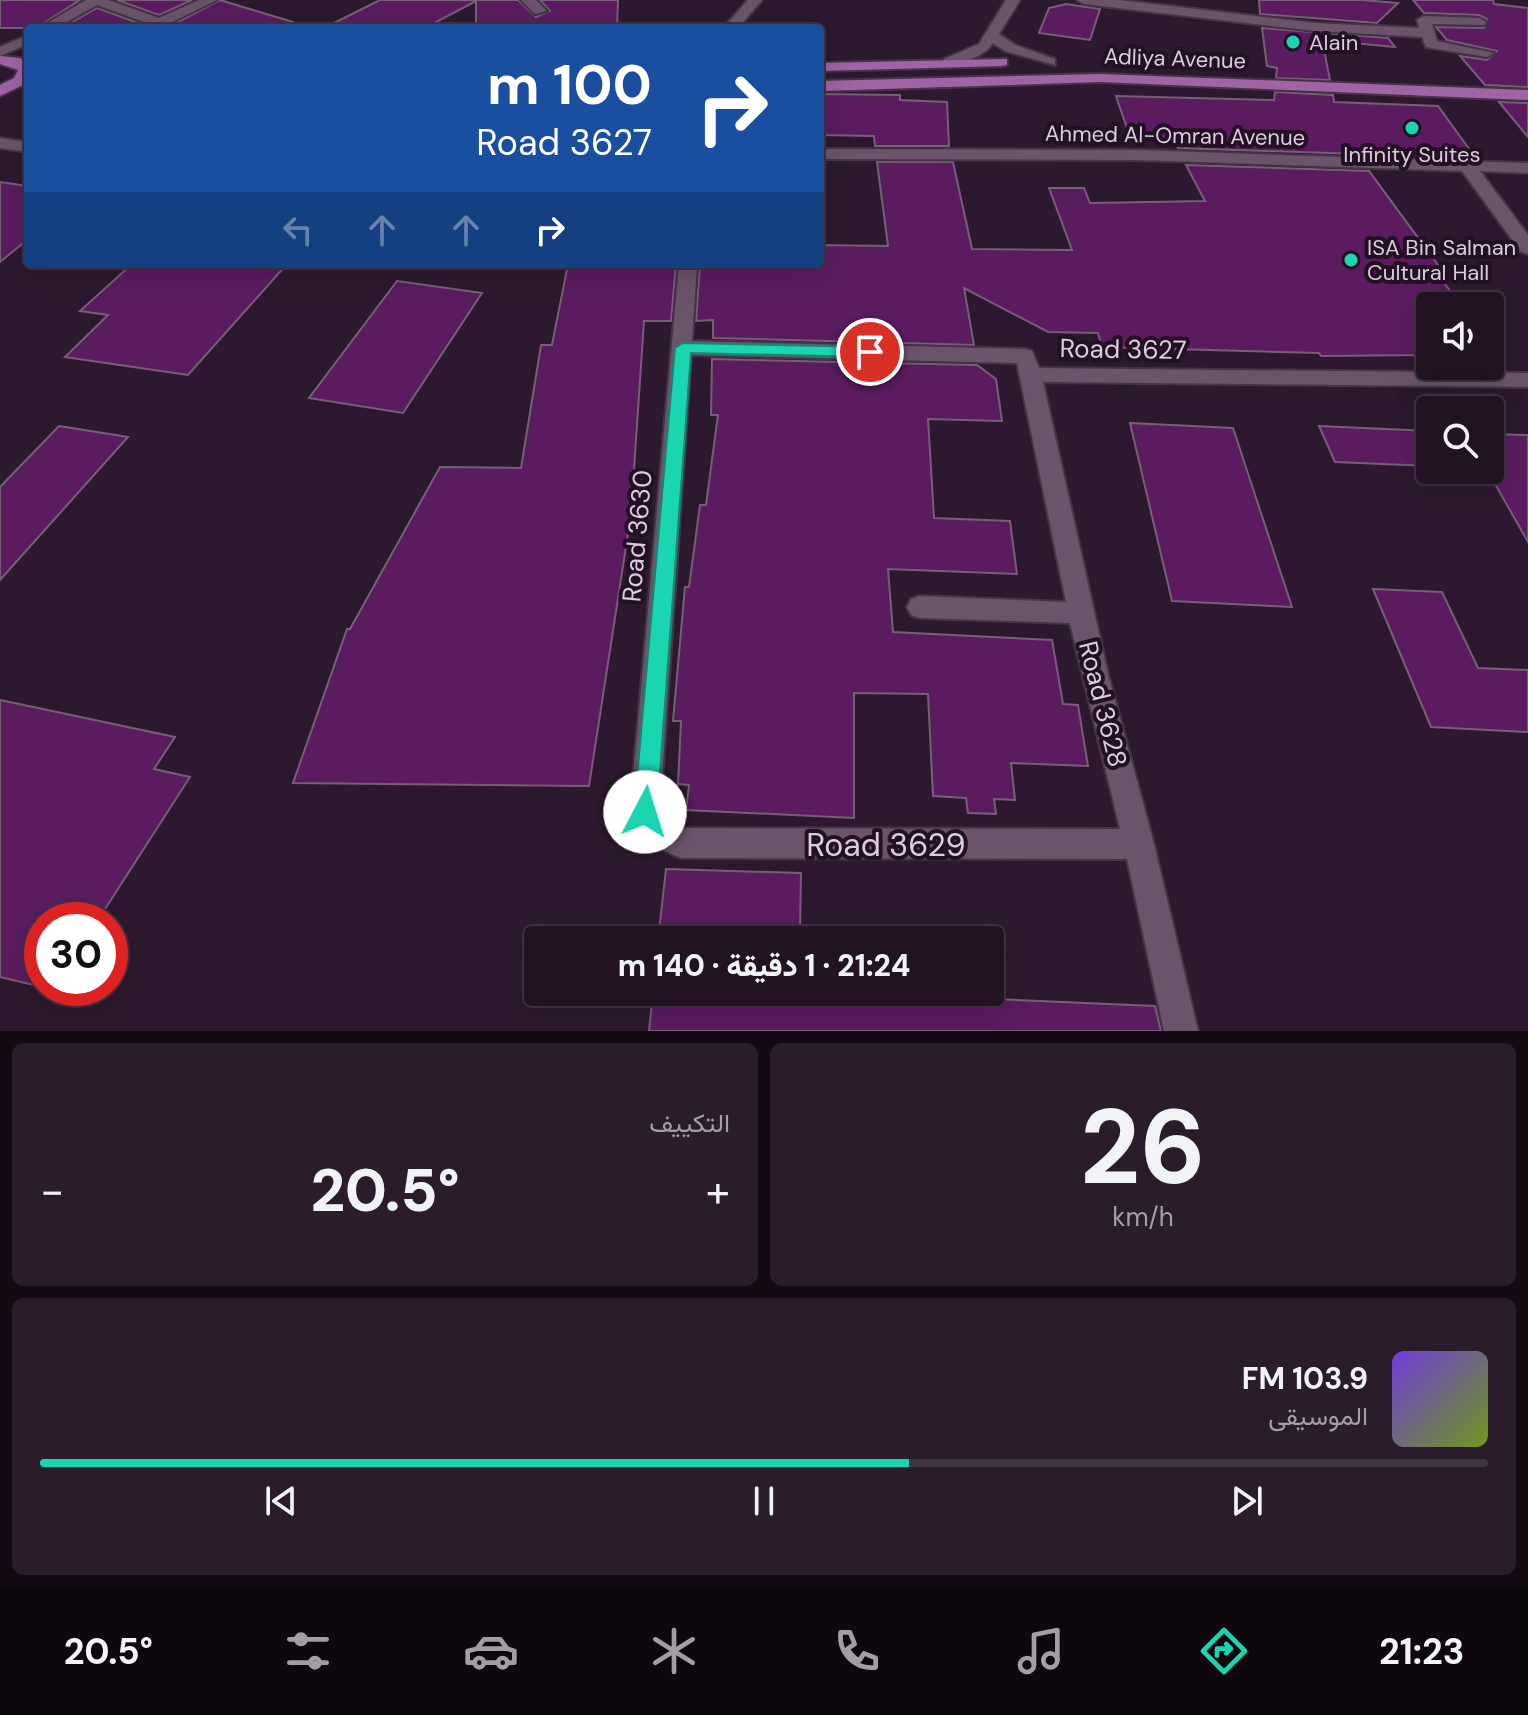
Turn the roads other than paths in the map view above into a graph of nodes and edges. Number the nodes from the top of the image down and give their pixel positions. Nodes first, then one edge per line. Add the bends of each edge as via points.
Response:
1 (210, 0) edge
2 (528, 0) edge
3 (755, 0) edge
4 (1013, 0) edge
5 (1084, 0) edge
6 (94, 1) edge
7 (540, 11) dead end
8 (1479, 22) dead end
9 (159, 23) junction
10 (53, 24) edge
11 (66, 24) edge
12 (162, 24) edge
13 (734, 24) edge
14 (1427, 33) junction
15 (992, 36) junction
16 (24, 41) edge
17 (0, 52) edge
18 (1487, 53) dead end
19 (0, 60) edge
20 (949, 62) junction
21 (1050, 62) junction
22 (24, 65) edge
23 (824, 67) edge
24 (24, 70) edge
25 (1528, 80) edge
26 (824, 86) edge
27 (0, 93) edge
28 (1528, 95) edge
29 (24, 96) edge
30 (0, 143) edge
31 (24, 146) edge
32 (824, 154) edge
33 (1467, 166) junction
34 (1528, 168) edge
35 (1528, 248) edge
36 (688, 268) edge
37 (683, 348) junction
38 (1031, 375) junction
39 (1528, 380) edge
40 (920, 607) dead end
41 (1081, 613) junction
42 (645, 812) joint
43 (1139, 844) junction
44 (1181, 1031) edge

1 - 9 street
2 - 7 street
3 - 13 street
4 - 15 street
5 - 14 street via 1315,27
6 - 9 street
6 - 10 street
6 - 11 street
8 - 14 street via 1460,16 1425,19
9 - 12 street
14 - 18 street via 1435,46
15 - 20 street via 978,51
15 - 21 street
16 - 17 street
19 - 22 main road
20 - 21 main road, Adliya Avenue
20 - 23 main road, Adliya Avenue
21 - 25 main road, Adliya Avenue
24 - 27 main road via 20,81
26 - 28 main road, Adliya Avenue via 1100,78
27 - 29 main road
30 - 31 street
32 - 33 street, Ahmed Al-Omran Avenue via 1107,154
33 - 34 street, Ahmed Al-Omran Avenue
33 - 35 street
36 - 37 street, Road 3630
37 - 38 street, Road 3627 via 1025,356
37 - 42 street, Road 3630
38 - 39 street, Road 3627
38 - 41 street, Road 3628
40 - 41 street
41 - 43 street, Road 3628
42 - 43 street, Road 3629 via 660,833 681,843
43 - 44 street, Road 3628

